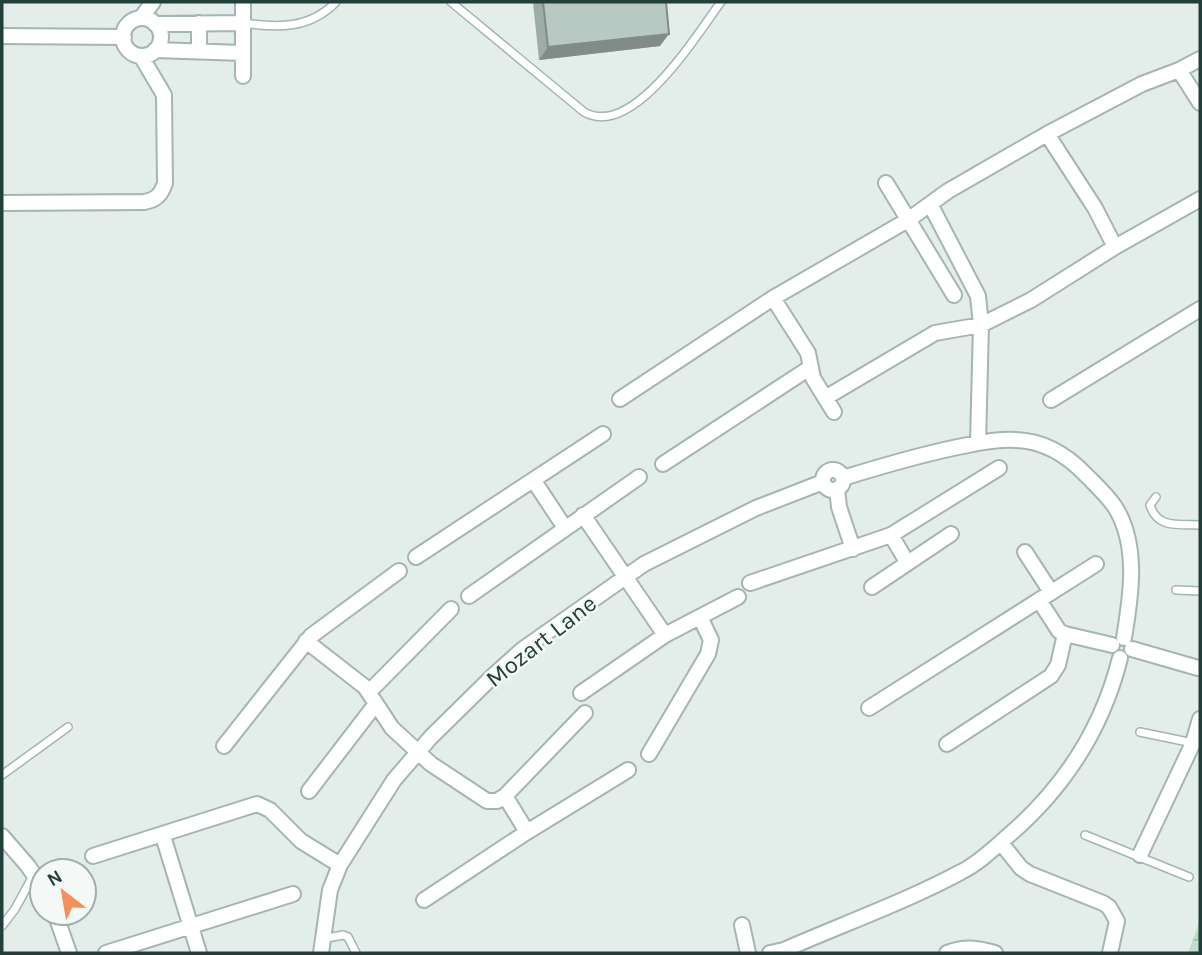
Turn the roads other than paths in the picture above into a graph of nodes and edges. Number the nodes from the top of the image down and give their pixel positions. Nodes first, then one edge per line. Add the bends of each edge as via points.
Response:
1 (153, 2) edge
2 (243, 2) edge
3 (335, 2) edge
4 (451, 2) edge
5 (721, 2) edge
6 (148, 21) junction
7 (199, 23) junction
8 (243, 23) junction
9 (2, 36) edge
10 (124, 37) junction
11 (155, 50) junction
12 (199, 51) junction
13 (243, 53) junction
14 (141, 56) junction
15 (1200, 59) edge
16 (1179, 70) junction
17 (243, 76) dead end
18 (1200, 103) edge
19 (1047, 134) junction
20 (886, 183) dead end
21 (1200, 199) edge
22 (2, 203) edge
23 (930, 204) junction
24 (908, 220) junction
25 (1115, 247) junction
26 (954, 295) dead end
27 (773, 298) junction
28 (1200, 309) edge
29 (981, 325) junction
30 (811, 367) junction
31 (825, 398) junction
32 (620, 399) dead end
33 (1051, 400) dead end
34 (834, 412) dead end
35 (604, 434) dead end
36 (978, 443) junction
37 (663, 464) dead end
38 (999, 468) dead end
39 (639, 477) dead end
40 (534, 481) junction
41 (840, 483) junction
42 (1156, 497) dead end
43 (583, 515) junction
44 (1200, 525) edge
45 (565, 527) junction
46 (951, 534) dead end
47 (891, 535) junction
48 (853, 549) junction
49 (1025, 552) dead end
50 (416, 557) dead end
51 (907, 562) junction
52 (1097, 564) dead end
53 (399, 571) dead end
54 (625, 576) junction
55 (750, 583) dead end
56 (872, 587) dead end
57 (1176, 590) dead end
58 (1200, 591) edge
59 (469, 596) dead end
60 (1045, 596) junction
61 (738, 597) dead end
62 (452, 610) dead end
63 (700, 617) junction
64 (1065, 634) junction
65 (665, 635) junction
66 (306, 641) junction
67 (1122, 648) junction
68 (1200, 670) edge
69 (581, 694) dead end
70 (372, 699) junction
71 (869, 708) dead end
72 (586, 713) dead end
73 (1200, 719) edge
74 (68, 727) dead end
75 (1140, 732) dead end
76 (1193, 743) junction
77 (947, 744) dead end
78 (224, 746) dead end
79 (419, 751) junction
80 (649, 754) dead end
81 (628, 770) dead end
82 (2, 775) edge
83 (309, 791) dead end
84 (505, 796) junction
85 (527, 832) junction
86 (1085, 835) dead end
87 (2, 836) edge
88 (163, 836) junction
89 (1001, 843) junction
90 (1140, 855) junction
91 (93, 856) dead end
92 (340, 864) junction
93 (28, 868) edge
94 (1189, 877) dead end
95 (28, 889) edge
96 (293, 894) dead end
97 (424, 900) dead end
98 (2, 926) edge
99 (60, 927) edge
100 (191, 927) junction
101 (326, 933) junction
102 (779, 952) edge
103 (69, 953) edge
104 (106, 953) edge
105 (199, 953) edge
106 (321, 953) edge
107 (331, 953) edge
108 (356, 953) edge
109 (748, 953) edge
110 (757, 953) edge
111 (947, 953) edge
112 (995, 953) edge
113 (1110, 953) edge

1 - 6 street
2 - 8 street
3 - 8 lane via 314,19 294,26
4 - 5 lane via 584,112 596,117 617,114 645,96
6 - 7 street
6 - 10 street via 130,23
6 - 11 street via 161,37
7 - 8 street
7 - 12 street
8 - 13 street
9 - 10 street
10 - 14 street via 130,51
11 - 12 street
11 - 14 street
12 - 13 street
13 - 17 street
14 - 22 street via 164,95 165,183 161,194 144,202
15 - 16 street
16 - 18 street
16 - 19 street via 1142,84
19 - 23 street
19 - 25 street
20 - 24 street
21 - 25 street
23 - 24 street
23 - 29 street via 974,286
24 - 26 street
24 - 27 street
25 - 29 street via 1031,300
27 - 30 street
27 - 32 street
28 - 33 street
29 - 31 street via 931,335
29 - 36 street
30 - 31 street
30 - 37 street
31 - 34 street
35 - 40 street
36 - 41 street via 921,454
36 - 67 street via 1016,440 1050,448 1074,463 1114,505 1130,548
38 - 47 street
39 - 43 street
40 - 45 street
40 - 50 street
41 - 48 street via 839,507
41 - 54 street, Mozart Lane via 831,490 823,482 756,508
42 - 44 lane via 1150,505 1162,522
43 - 45 street
43 - 54 street
45 - 59 street
46 - 51 street
47 - 48 street
47 - 51 street
48 - 55 street
49 - 60 street
51 - 56 street
52 - 60 street
53 - 66 street
54 - 65 street
54 - 79 street, Mozart Lane via 523,649
57 - 58 lane
60 - 64 street via 1059,631
60 - 71 street
61 - 63 street
62 - 70 street
63 - 65 street
63 - 80 street via 710,636 708,654
64 - 67 street
64 - 77 street via 1051,676
65 - 69 street
66 - 70 street
66 - 78 street
67 - 68 street
67 - 89 street via 1093,734 1075,764 1041,806
70 - 79 street via 392,728
70 - 83 street
72 - 84 street
73 - 76 street
74 - 82 lane
75 - 76 lane
76 - 90 street
79 - 84 street via 440,772 484,800 493,802
79 - 92 street, Mozart Lane via 381,799
81 - 85 street
84 - 85 street
85 - 97 street
86 - 90 lane
87 - 93 street
88 - 91 street
88 - 92 street via 261,804 301,841
88 - 100 street
89 - 102 street via 962,872
89 - 113 street via 1030,874 1110,907 1117,921
90 - 94 lane
92 - 101 street, Mozart Lane via 330,890
95 - 98 lane
96 - 100 street
99 - 103 street
100 - 104 street
100 - 105 street
101 - 106 street, Mozart Lane
101 - 107 street, Mozart Lane
101 - 108 lane via 348,937
109 - 110 street via 744,930
111 - 112 street via 974,947

